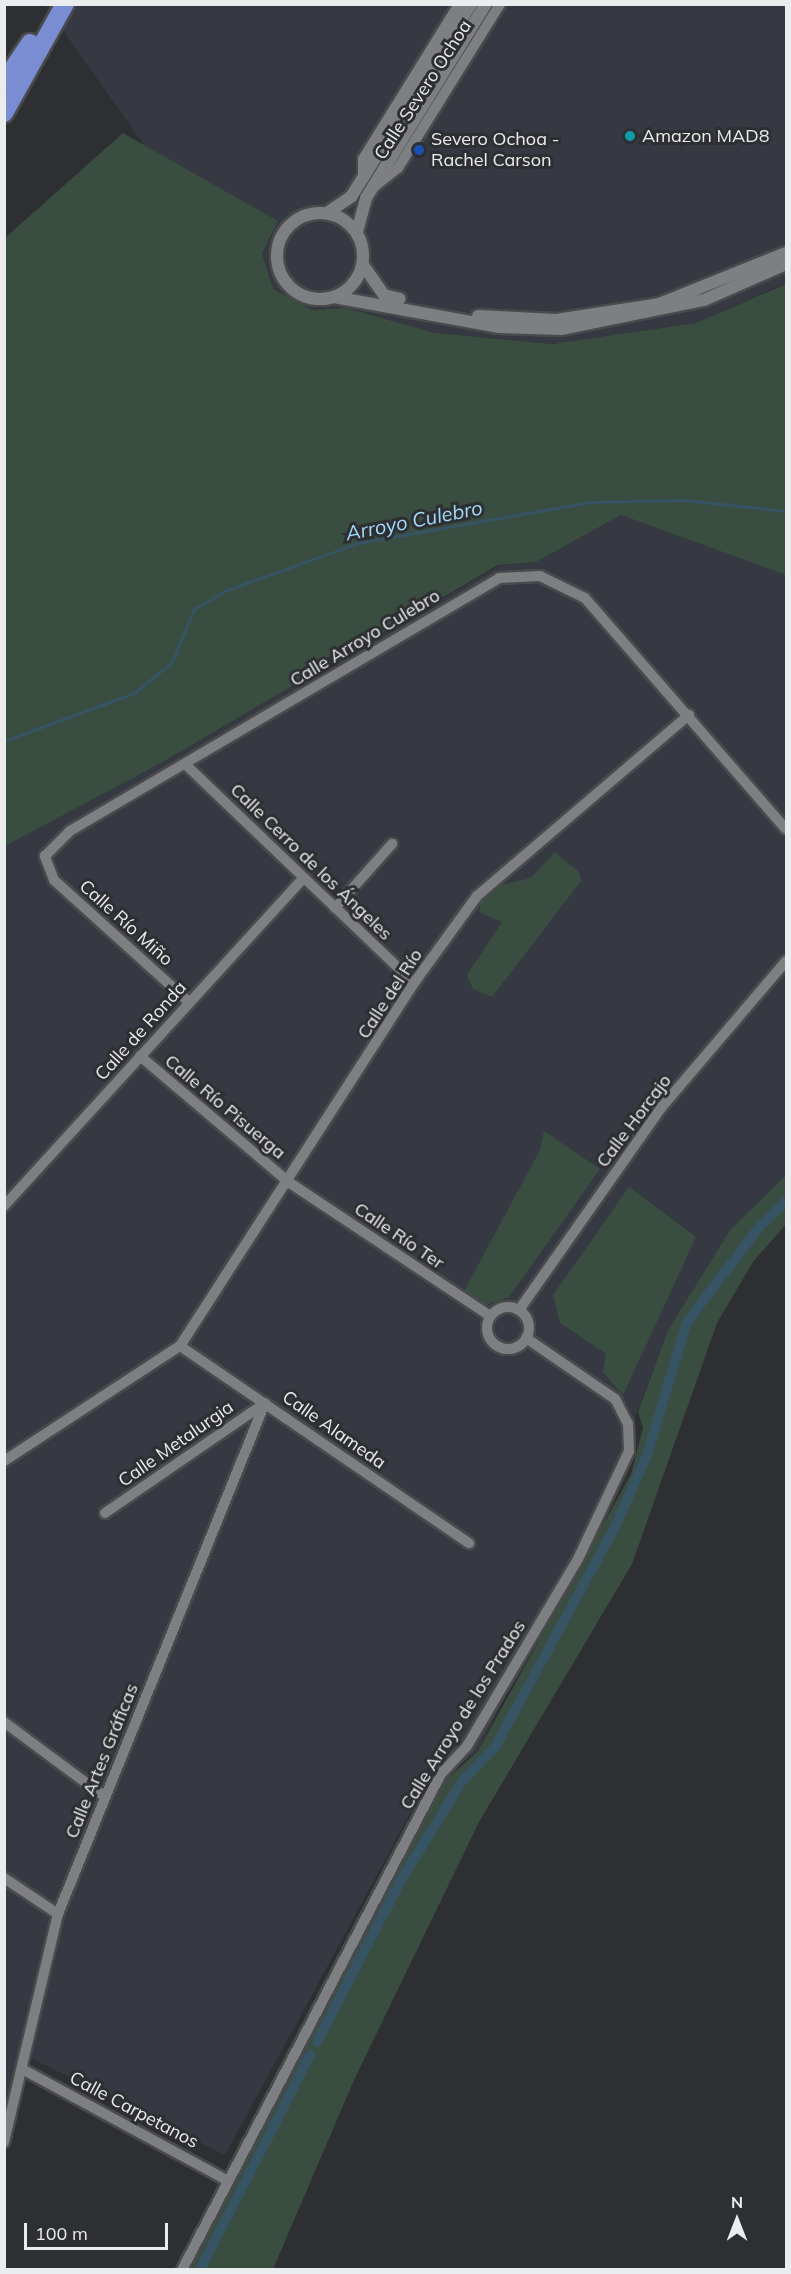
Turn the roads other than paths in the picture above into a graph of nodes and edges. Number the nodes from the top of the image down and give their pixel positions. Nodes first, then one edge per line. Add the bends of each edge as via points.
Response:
1 (58, 4) edge
2 (65, 4) edge
3 (459, 4) edge
4 (471, 4) edge
5 (486, 4) edge
6 (500, 4) edge
7 (4, 82) edge
8 (4, 112) edge
9 (363, 178) junction
10 (370, 190) junction
11 (327, 213) junction
12 (357, 232) junction
13 (786, 253) edge
14 (786, 264) edge
15 (363, 265) junction
16 (334, 297) junction
17 (689, 715) junction
18 (185, 764) junction
19 (786, 829) edge
20 (392, 844) dead end
21 (44, 865) joint
22 (303, 878) junction
23 (335, 908) junction
24 (786, 961) edge
25 (414, 983) junction
26 (189, 1002) junction
27 (140, 1056) junction
28 (290, 1183) junction
29 (4, 1206) edge
30 (519, 1310) junction
31 (490, 1316) junction
32 (526, 1338) junction
33 (180, 1346) junction
34 (265, 1403) junction
35 (4, 1461) edge
36 (105, 1513) dead end
37 (468, 1543) dead end
38 (4, 1722) edge
39 (105, 1797) junction
40 (4, 1878) edge
41 (58, 1914) junction
42 (24, 2070) junction
43 (4, 2142) edge
44 (227, 2180) junction
45 (182, 2270) edge

1 - 7 highway
2 - 8 highway
3 - 9 street, Calle Severo Ochoa via 363,159
4 - 9 street, Calle Severo Ochoa
5 - 10 street, Calle Severo Ochoa
6 - 10 street, Calle Severo Ochoa via 398,168
9 - 11 street, Calle Severo Ochoa via 351,197
10 - 12 street, Calle Severo Ochoa
11 - 12 street
11 - 16 street via 306,215 288,227 277,258 284,279 300,295 313,300
12 - 15 street
13 - 15 street via 659,303 556,320 452,312 384,295
14 - 16 street via 704,300 561,329 499,327
15 - 16 street via 357,280
17 - 18 street, Calle Arroyo Culebro via 580,594 562,583 520,574 499,578
17 - 19 street
17 - 25 street, Calle del Río via 477,896
18 - 21 street, Calle Arroyo Culebro via 70,831 50,850
18 - 22 street, Calle Cerro de los Ángeles
20 - 23 street
21 - 26 street, Calle Río Miño via 54,880
22 - 23 street, Calle Cerro de los Ángeles
22 - 26 street, Calle de Ronda
23 - 25 street, Calle Cerro de los Ángeles
24 - 30 street, Calle Horcajo via 661,1108
25 - 28 street, Calle del Río
26 - 27 street, Calle de Ronda
27 - 28 street, Calle Río Pisuerga
27 - 29 street, Calle de Ronda
28 - 31 street, Calle Río Ter
28 - 33 street, Calle del Río
30 - 31 street via 507,1306
30 - 32 street via 529,1326
31 - 32 street via 488,1336 497,1346 516,1347
32 - 44 street, Calle Arroyo de los Prados via 615,1399 628,1424 629,1451 578,1559 467,1746 441,1774
33 - 34 street, Calle Alameda
33 - 35 street
34 - 36 street, Calle Metalurgia
34 - 37 street, Calle Alameda
34 - 39 street, Calle Artes Gráficas
38 - 39 street
39 - 41 street, Calle Artes Gráficas
40 - 41 street
41 - 42 street, Calle Artes Gráficas
42 - 43 street, Calle Artes Gráficas
42 - 44 street, Calle Carpetanos
44 - 45 street, Calle Arroyo de los Prados

